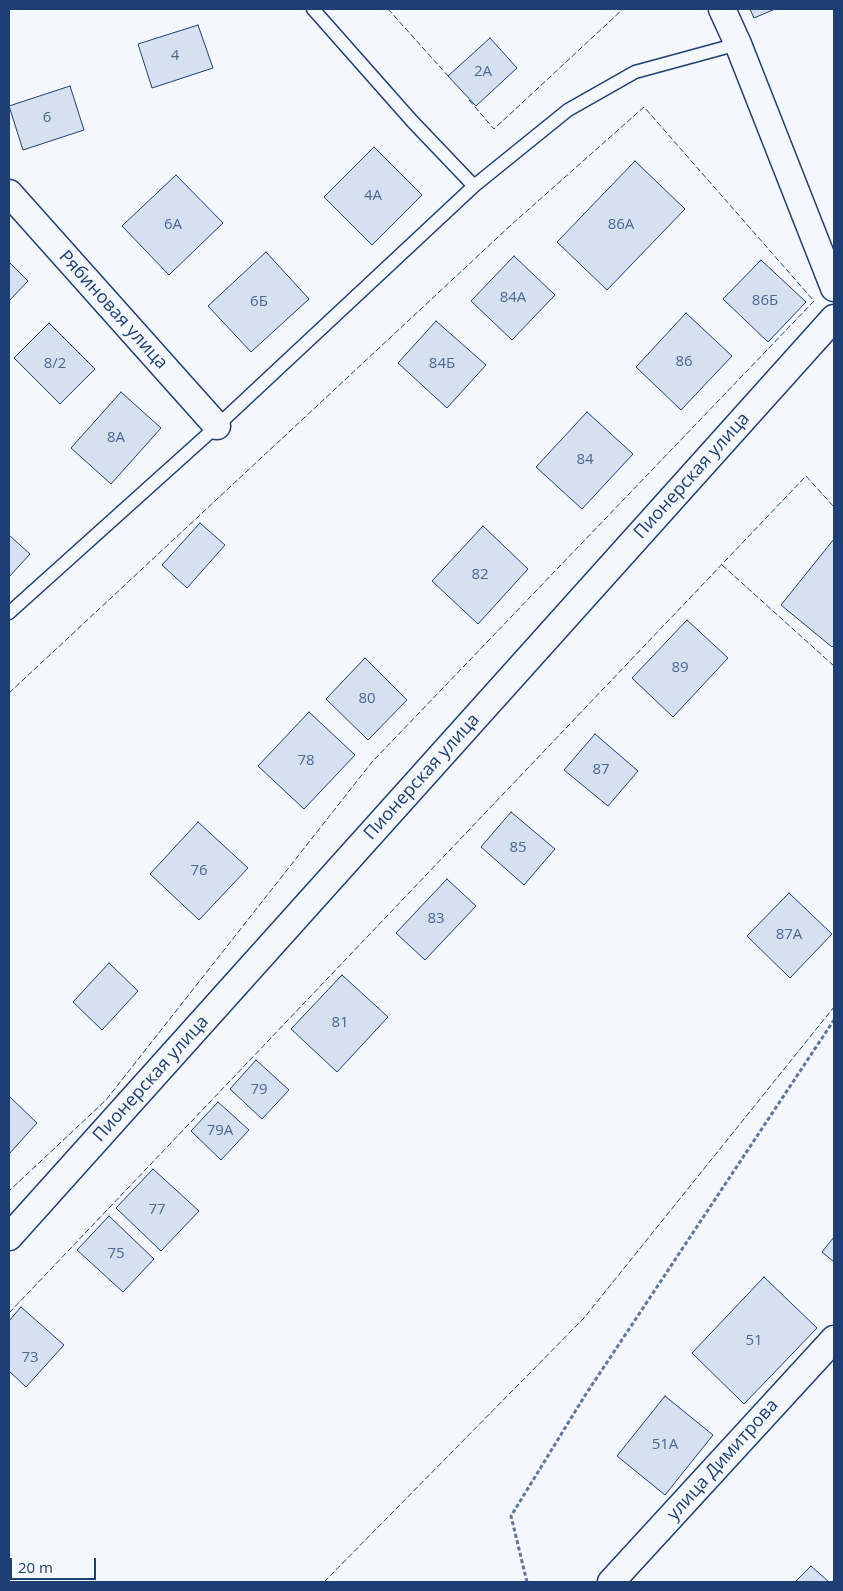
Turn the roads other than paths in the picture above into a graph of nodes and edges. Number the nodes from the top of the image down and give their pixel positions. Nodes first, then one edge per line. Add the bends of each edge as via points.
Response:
1 (313, 9) edge
2 (722, 9) edge
3 (738, 44) junction
4 (474, 186) junction
5 (9, 193) edge
6 (834, 288) edge
7 (834, 318) edge
8 (217, 426) junction
9 (9, 614) edge
10 (9, 1237) edge
11 (834, 1339) edge
12 (611, 1582) edge

1 - 4 lane
2 - 3 street
3 - 4 lane via 635,72 568,110
3 - 6 street
4 - 8 lane
5 - 8 street, Рябиновая улица
7 - 10 street, Пионерская улица
8 - 9 lane
11 - 12 street, улица Димитрова

